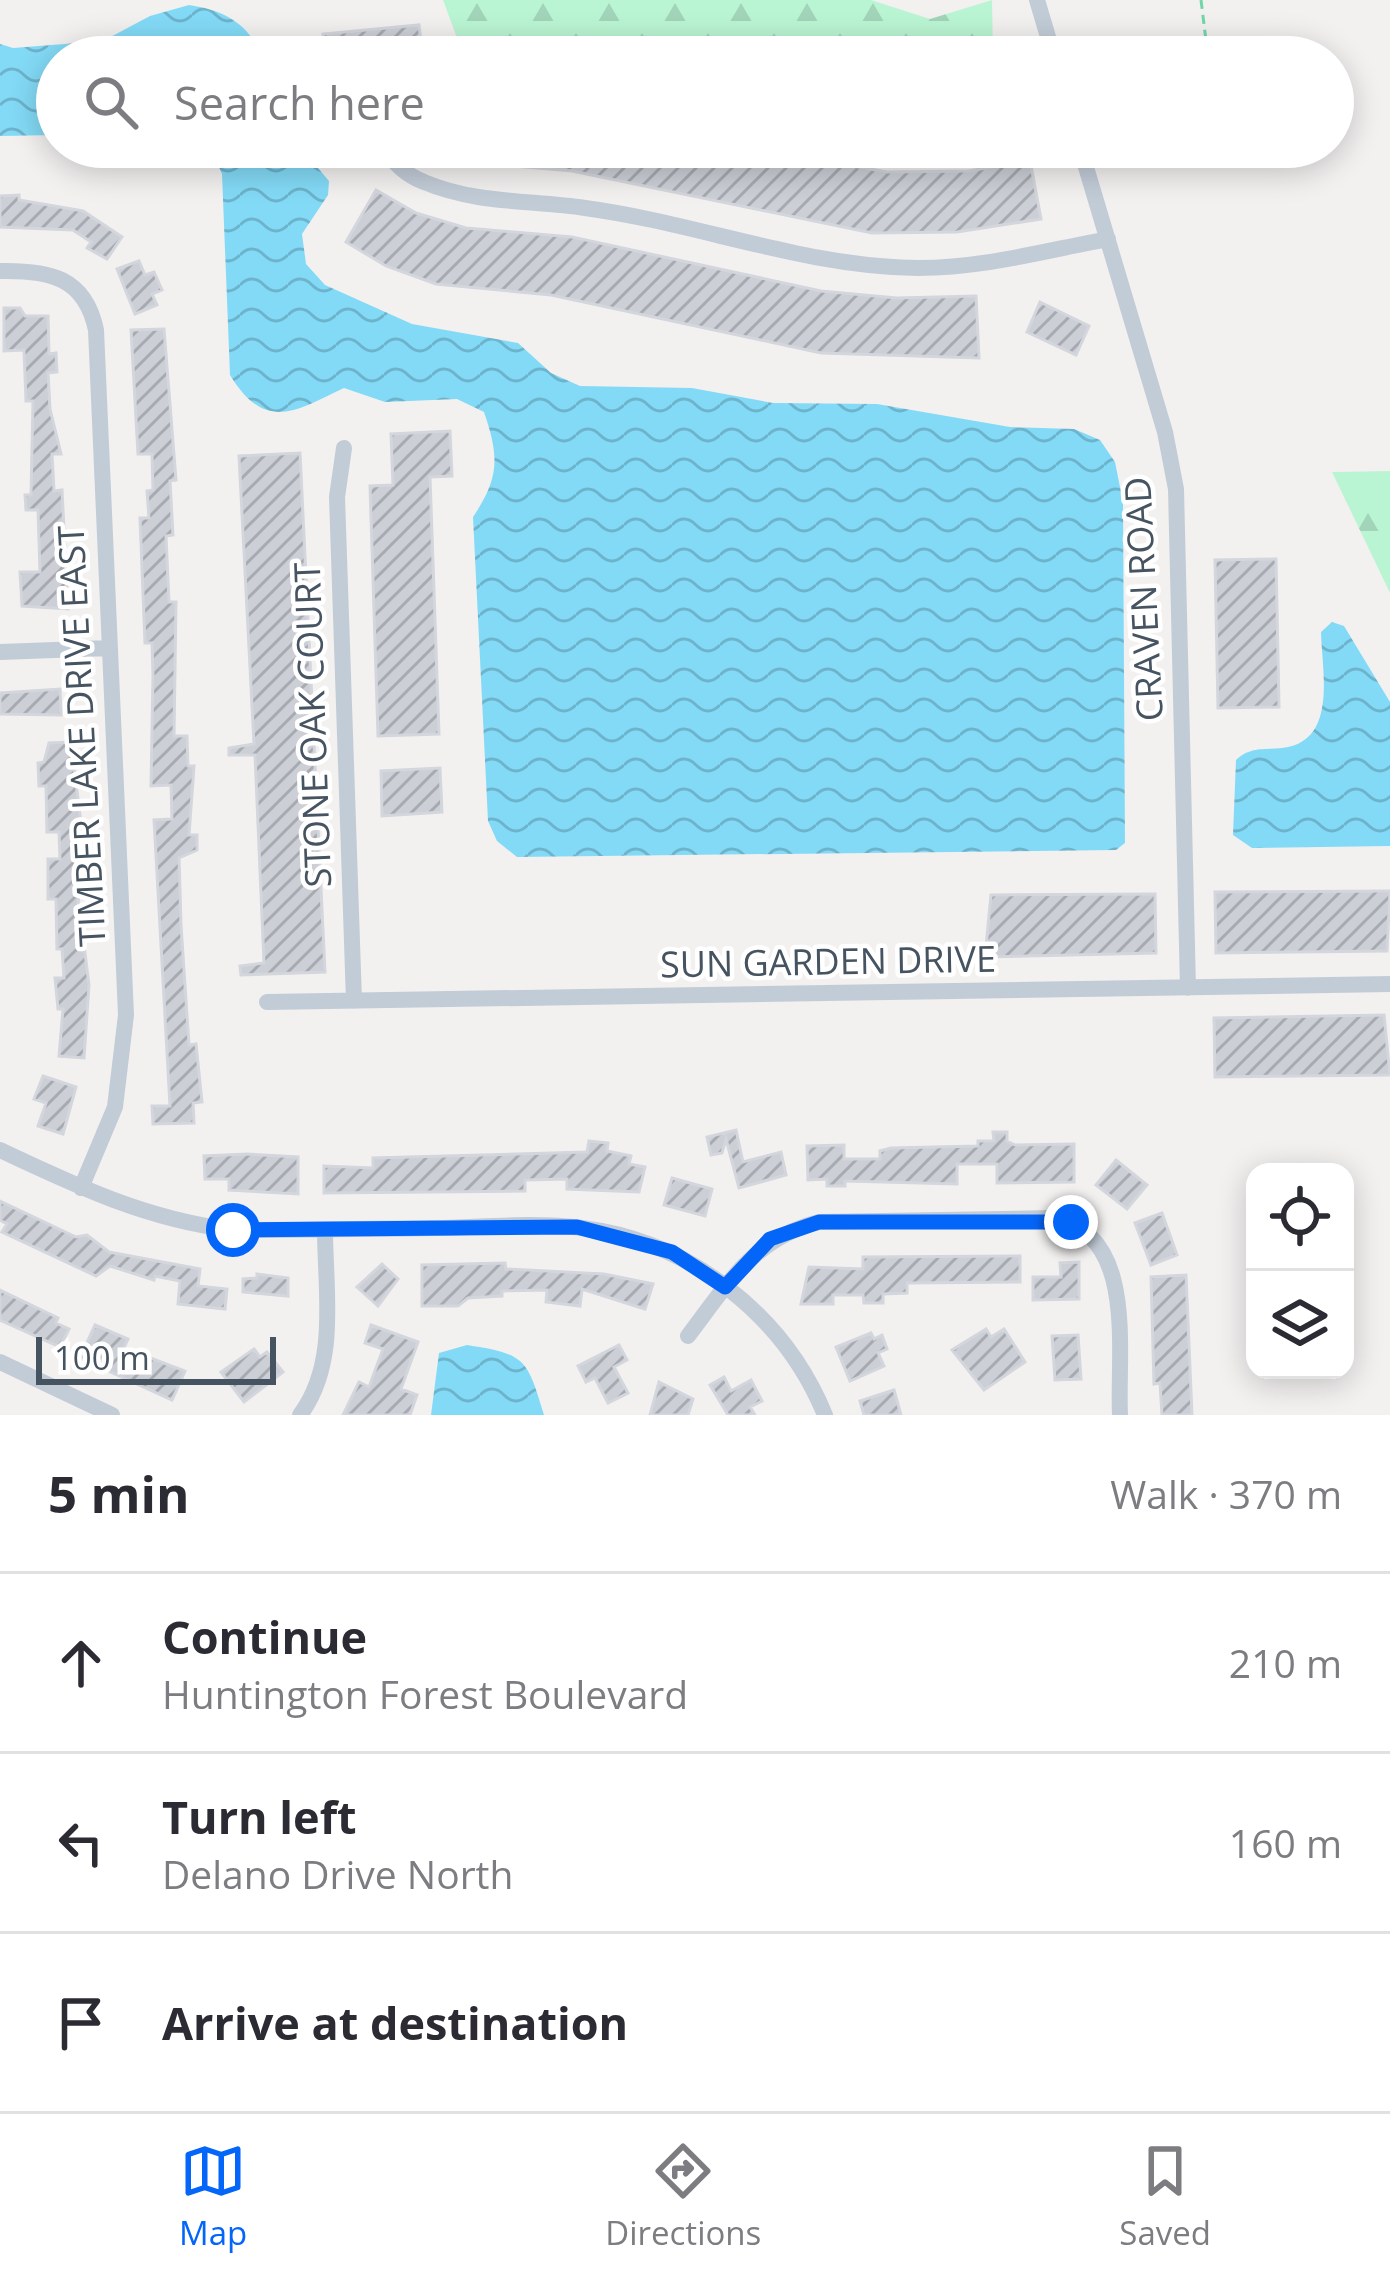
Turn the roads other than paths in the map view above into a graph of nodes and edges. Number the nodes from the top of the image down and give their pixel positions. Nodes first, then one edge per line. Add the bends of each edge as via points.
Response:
1 (1037, 0) edge
2 (1048, 36) edge
3 (399, 168) edge
4 (1086, 168) edge
5 (1108, 239) junction
6 (0, 271) edge
7 (344, 448) dead end
8 (109, 648) junction
9 (0, 652) edge
10 (1390, 985) edge
11 (1188, 988) junction
12 (354, 1000) junction
13 (267, 1002) dead end
14 (0, 1150) edge
15 (81, 1189) junction
16 (325, 1230) junction
17 (725, 1287) junction
18 (688, 1336) dead end
19 (0, 1362) edge
20 (112, 1415) edge
21 (300, 1415) edge
22 (825, 1415) edge
23 (1120, 1415) edge

1 - 2 street
3 - 5 street via 481,199 587,208 841,262 999,262
4 - 5 street, CRAVEN ROAD
5 - 11 street, CRAVEN ROAD via 1176,489
6 - 8 street, TIMBER LAKE DRIVE EAST via 69,281 87,301 96,330
7 - 12 street, STONE OAK COURT via 337,497
8 - 9 street
8 - 15 street, TIMBER LAKE DRIVE EAST via 125,1035 115,1107
10 - 11 street, SUN GARDEN DRIVE
11 - 12 street, SUN GARDEN DRIVE
12 - 13 street, SUN GARDEN DRIVE
14 - 15 street
15 - 16 street via 193,1225
16 - 17 street via 577,1227 672,1252
16 - 21 street via 326,1354
17 - 18 street
17 - 22 street via 786,1344
17 - 23 street via 770,1239 819,1222 1056,1219 1088,1230 1113,1270
19 - 20 street

